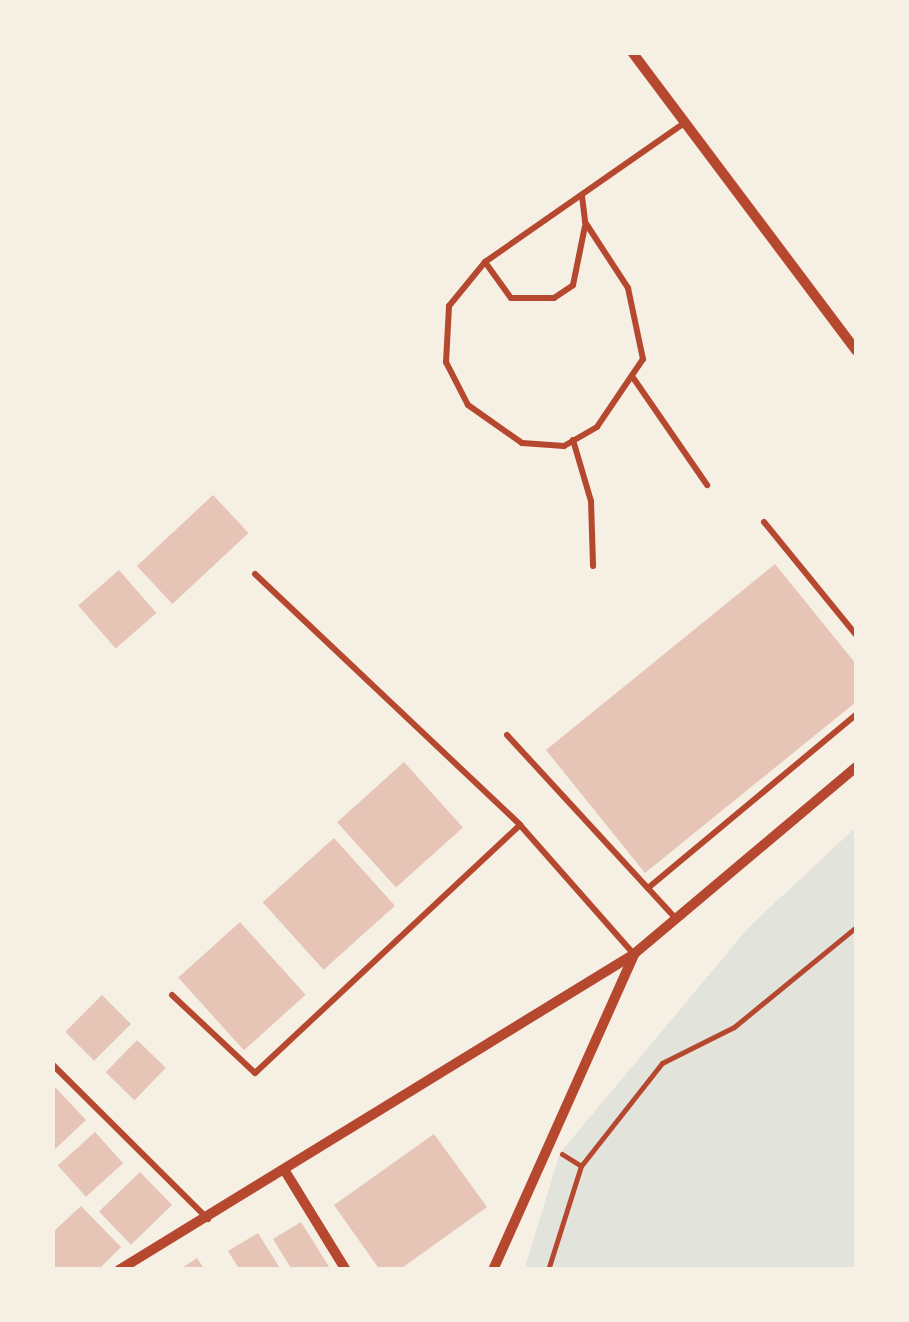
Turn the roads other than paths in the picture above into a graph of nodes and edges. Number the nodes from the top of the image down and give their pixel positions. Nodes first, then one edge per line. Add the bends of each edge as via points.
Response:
1 (632, 52) edge
2 (685, 122) junction
3 (582, 196) junction
4 (586, 222) junction
5 (485, 262) junction
6 (856, 350) edge
7 (634, 378) junction
8 (573, 440) junction
9 (707, 485) dead end
10 (764, 522) dead end
11 (593, 566) dead end
12 (255, 574) dead end
13 (856, 636) edge
14 (856, 715) edge
15 (507, 735) dead end
16 (856, 767) edge
17 (520, 825) junction
18 (648, 888) junction
19 (676, 919) junction
20 (634, 954) junction
21 (172, 995) dead end
22 (52, 1064) edge
23 (285, 1170) junction
24 (208, 1219) junction
25 (119, 1270) edge
26 (346, 1270) edge
27 (494, 1270) edge

1 - 2 street
2 - 3 lane
2 - 6 street
3 - 4 lane
3 - 5 lane
4 - 5 lane via 573,285 554,298 512,298
4 - 7 lane via 628,288 644,359
5 - 8 lane via 464,281 444,328 446,362 468,406 522,443
7 - 8 lane via 597,427
7 - 9 lane
8 - 11 lane via 590,502
10 - 13 lane
12 - 17 lane
14 - 18 lane
15 - 18 lane
16 - 19 street
17 - 20 lane
17 - 21 lane via 255,1073
18 - 19 lane
19 - 20 street
20 - 23 street
20 - 27 street
22 - 24 lane
23 - 24 street
23 - 26 street
24 - 25 street

